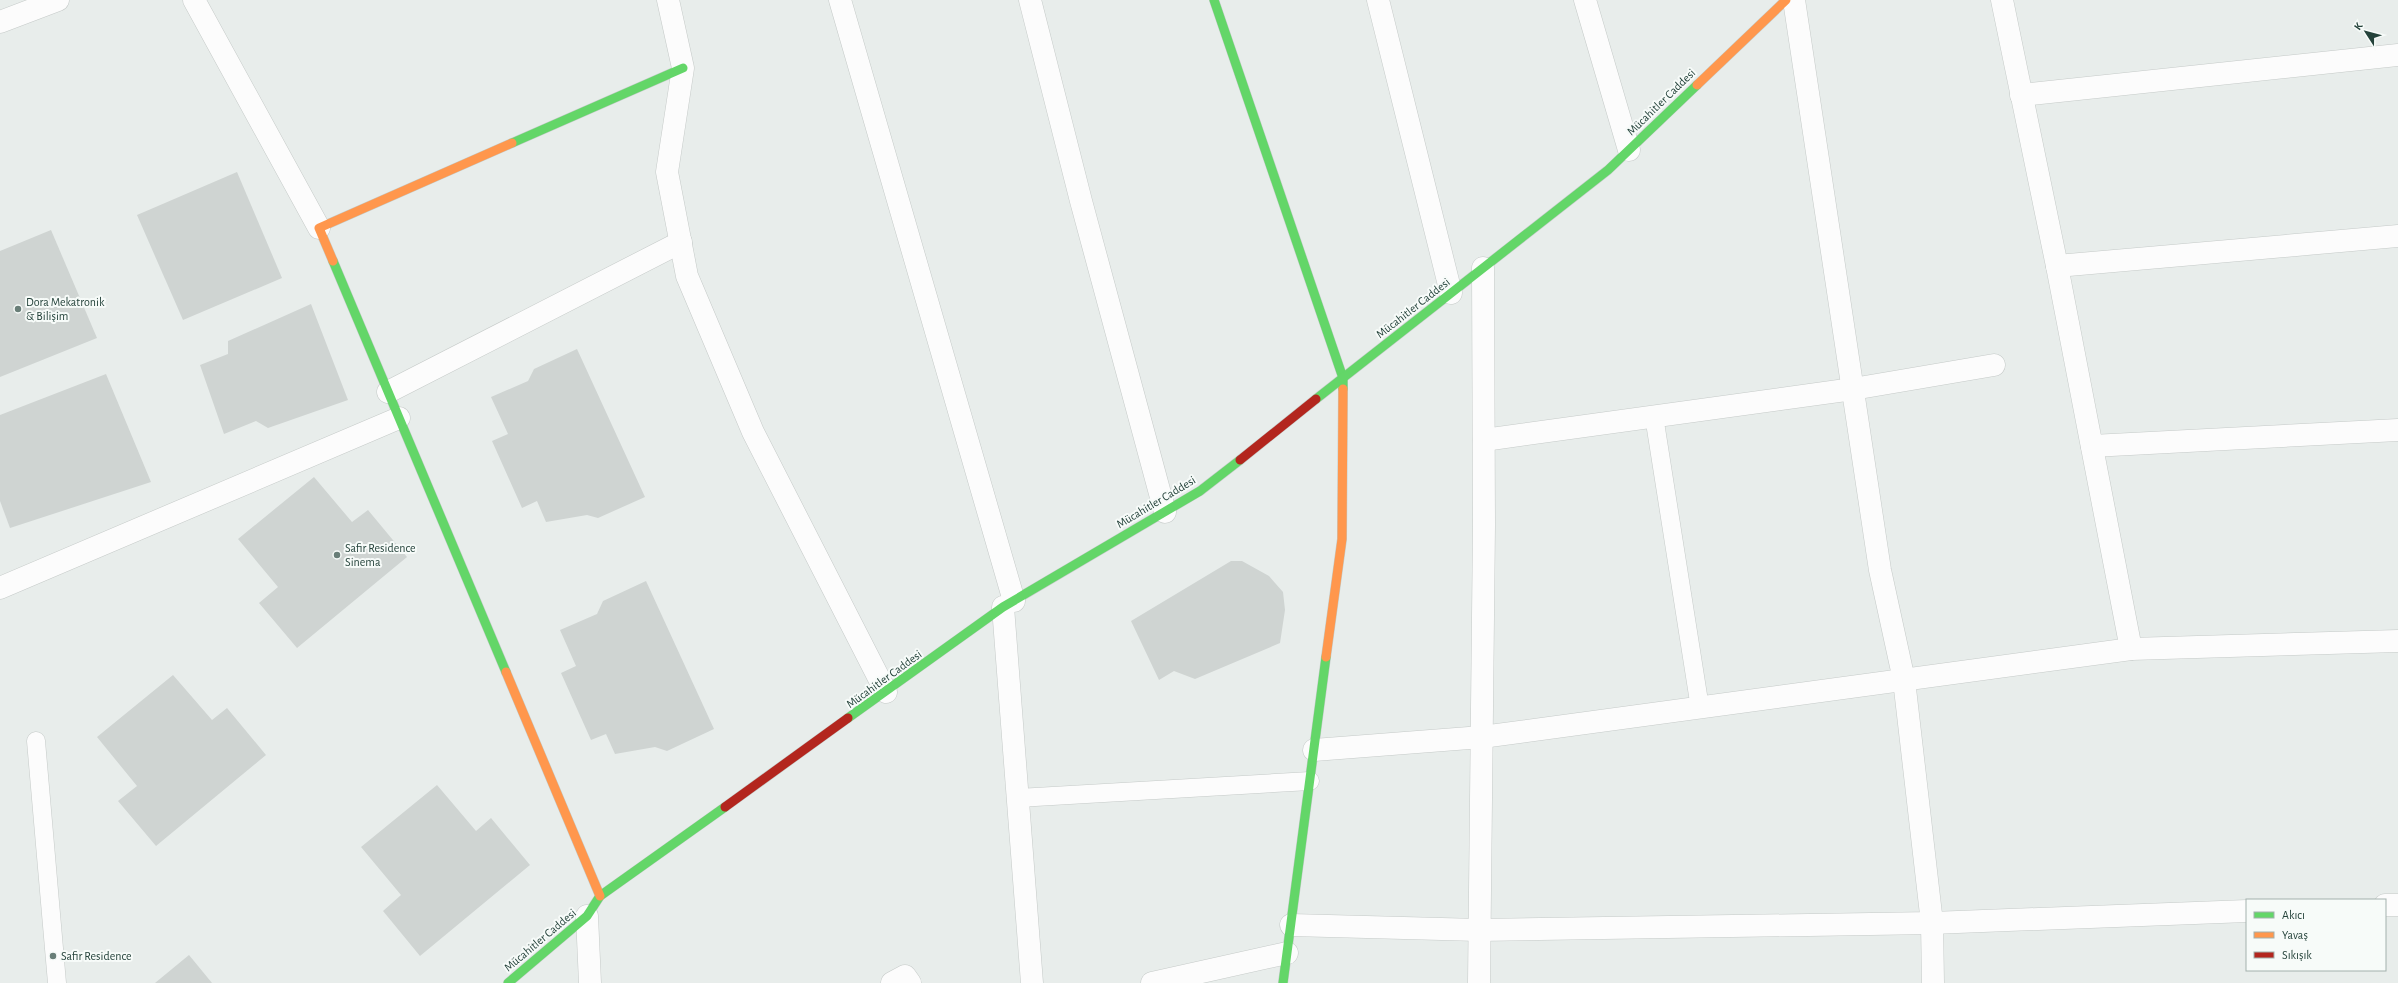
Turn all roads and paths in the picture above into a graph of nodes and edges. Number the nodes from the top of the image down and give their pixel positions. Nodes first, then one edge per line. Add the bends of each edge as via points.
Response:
1 (58, 0) edge
2 (194, 0) edge
3 (668, 0) edge
4 (840, 0) edge
5 (1030, 0) edge
6 (1214, 0) edge
7 (1378, 0) edge
8 (1585, 0) edge
9 (1786, 0) edge
10 (1794, 0) edge
11 (2002, 0) edge
12 (0, 22) edge
13 (2398, 55) edge
14 (682, 68) junction
15 (2021, 95) junction
16 (1629, 150) junction
17 (319, 228) junction
18 (2398, 236) edge
19 (680, 242) junction
20 (2057, 266) junction
21 (1483, 268) junction
22 (1451, 293) junction
23 (1994, 365) dead end
24 (1343, 378) junction
25 (1853, 389) junction
26 (388, 392) junction
27 (1654, 416) junction
28 (399, 418) junction
29 (2398, 430) edge
30 (1484, 440) junction
31 (2092, 446) junction
32 (1165, 512) junction
33 (0, 588) edge
34 (1008, 604) junction
35 (2398, 641) edge
36 (2130, 649) junction
37 (1904, 680) junction
38 (886, 692) junction
39 (1700, 708) junction
40 (1482, 737) junction
41 (36, 741) dead end
42 (1314, 750) junction
43 (1310, 781) junction
44 (1018, 798) junction
45 (600, 896) junction
46 (2386, 905) edge
47 (2398, 905) edge
48 (2246, 911) edge
49 (587, 916) junction
50 (1932, 923) junction
51 (1291, 925) junction
52 (1479, 930) junction
53 (1287, 953) junction
54 (57, 983) edge
55 (508, 983) edge
56 (590, 983) edge
57 (892, 983) edge
58 (910, 983) edge
59 (1032, 983) edge
60 (1152, 983) edge
61 (1283, 983) edge
62 (1479, 983) edge
63 (1933, 983) edge

1 - 12 street
2 - 17 street
3 - 14 street
4 - 34 street
5 - 32 street
6 - 24 street
7 - 22 street
8 - 16 street
9 - 16 street, Mücahitler Caddesi
10 - 25 street
11 - 15 street
13 - 15 street
14 - 17 street
14 - 19 street via 667,172
15 - 20 street
16 - 21 street, Mücahitler Caddesi via 1608,170
17 - 26 street
18 - 20 street
19 - 26 street
19 - 38 street via 687,276 753,432
20 - 31 street
21 - 22 street, Mücahitler Caddesi
21 - 30 street
22 - 24 street, Mücahitler Caddesi
23 - 25 street
24 - 32 street, Mücahitler Caddesi via 1200,491
24 - 42 street via 1342,539
25 - 27 street
25 - 37 street via 1880,570
26 - 28 street
27 - 30 street
27 - 39 lane
28 - 33 street
28 - 45 street
29 - 31 street
30 - 40 street
31 - 36 street
32 - 34 street, Mücahitler Caddesi
34 - 38 street, Mücahitler Caddesi
34 - 44 street
35 - 36 street
36 - 37 street
37 - 39 street
37 - 50 street
38 - 45 street, Mücahitler Caddesi
39 - 40 street
40 - 42 street
40 - 52 street
41 - 54 lane
42 - 43 street
43 - 44 lane
43 - 51 street
44 - 59 street
45 - 49 street, Mücahitler Caddesi
46 - 47 street
48 - 50 street
49 - 55 street, Mücahitler Caddesi
49 - 56 street
50 - 52 street
50 - 63 street
51 - 52 street
51 - 53 street
52 - 62 street
53 - 60 street
53 - 61 street
57 - 58 street via 905,976

